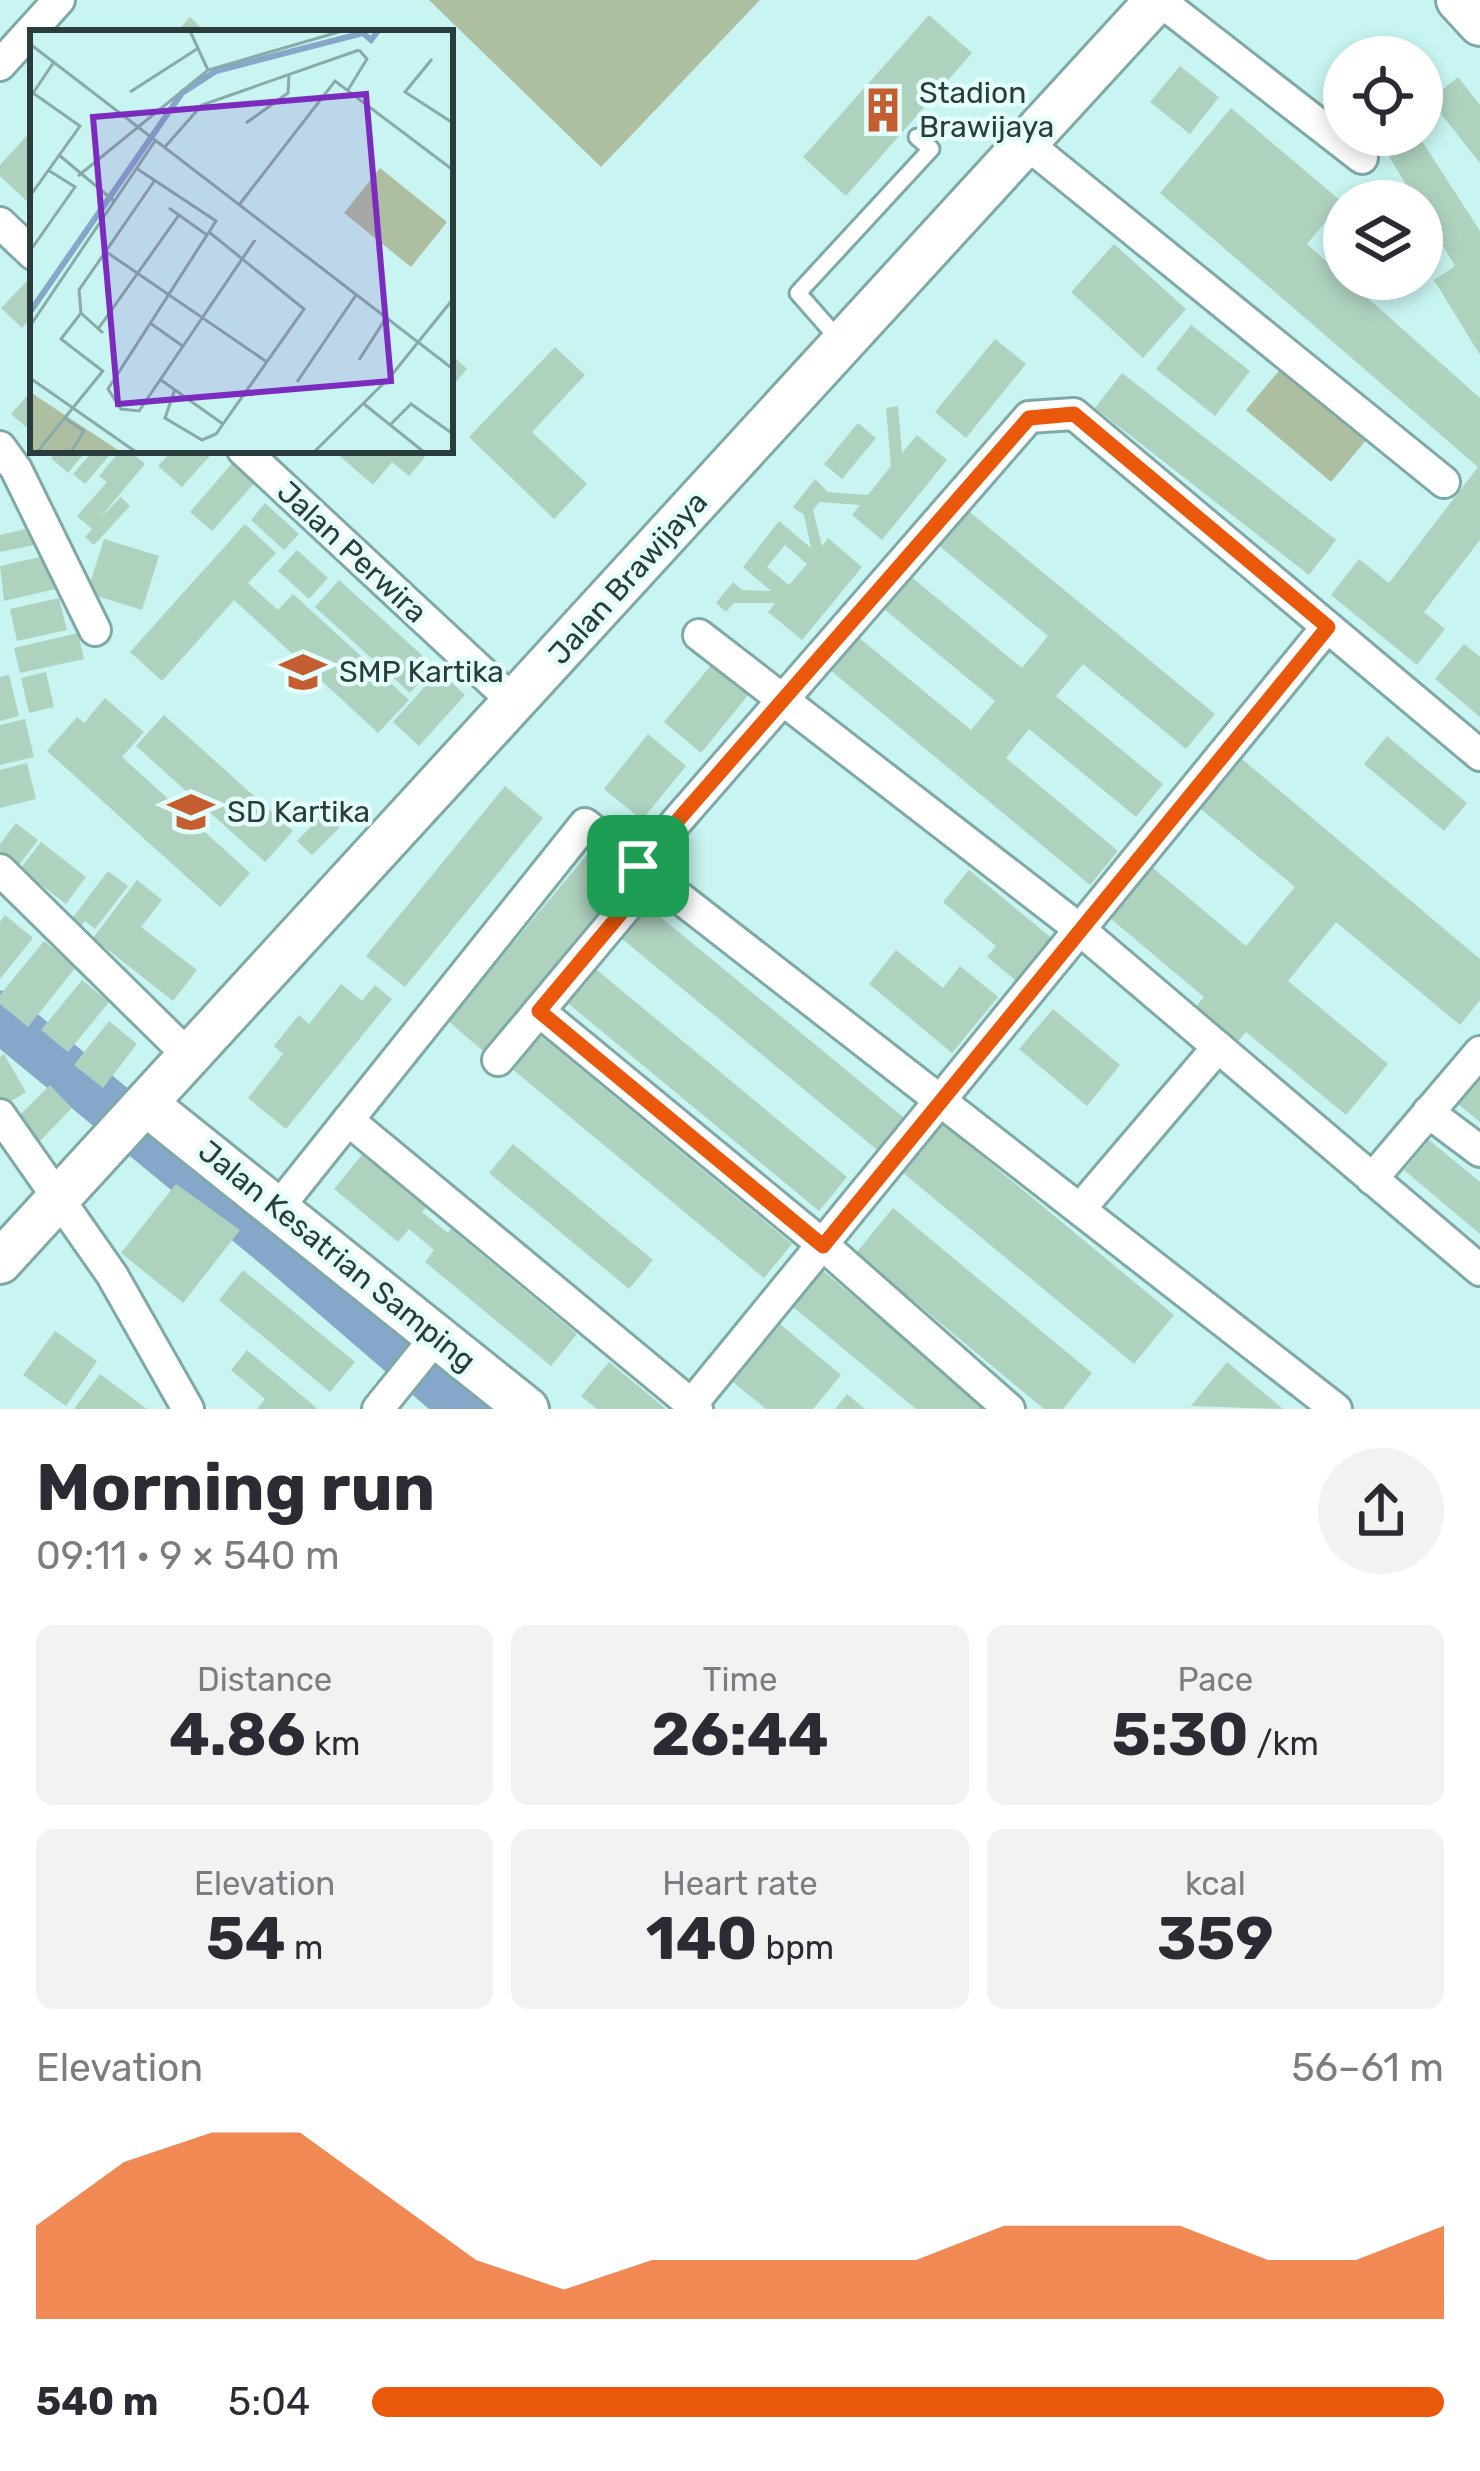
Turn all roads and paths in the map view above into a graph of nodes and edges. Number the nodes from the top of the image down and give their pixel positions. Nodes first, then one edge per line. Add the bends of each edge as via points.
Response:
1 (59, 0) edge
2 (1158, 0) edge
3 (1459, 0) edge
4 (1480, 25) edge
5 (32, 30) edge
6 (30, 32) edge
7 (0, 65) edge
8 (917, 137) dead end
9 (1026, 142) junction
10 (1362, 158) dead end
11 (0, 223) edge
12 (30, 251) edge
13 (842, 344) junction
14 (0, 446) edge
15 (246, 453) edge
16 (1444, 482) dead end
17 (1328, 627) junction
18 (95, 630) dead end
19 (699, 635) dead end
20 (783, 698) junction
21 (514, 702) junction
22 (1480, 755) edge
23 (0, 870) edge
24 (645, 871) junction
25 (1078, 928) junction
26 (539, 1011) junction
27 (1218, 1047) junction
28 (1480, 1052) edge
29 (190, 1057) junction
30 (498, 1060) dead end
31 (942, 1102) junction
32 (1428, 1112) junction
33 (0, 1115) edge
34 (133, 1119) junction
35 (348, 1120) junction
36 (1480, 1151) edge
37 (1372, 1179) junction
38 (61, 1197) junction
39 (277, 1209) junction
40 (1080, 1209) junction
41 (823, 1246) junction
42 (0, 1262) edge
43 (1480, 1270) edge
44 (432, 1343) junction
45 (694, 1407) edge
46 (188, 1409) edge
47 (378, 1409) edge
48 (527, 1409) edge
49 (1009, 1409) edge
50 (1336, 1409) edge

1 - 5 street
2 - 9 street, Jalan Brawijaya
2 - 10 street
3 - 4 street
6 - 7 street
8 - 13 lane via 931,149 798,293
9 - 13 street, Jalan Brawijaya
9 - 16 street
11 - 12 street
13 - 21 street, Jalan Brawijaya
14 - 18 street
15 - 21 street, Jalan Perwira
17 - 20 street via 1074,414 1029,418
17 - 22 street
17 - 25 street
19 - 20 street
20 - 24 street
20 - 25 street
21 - 29 street, Jalan Brawijaya
23 - 29 street
24 - 26 street
24 - 31 street
24 - 35 street via 585,824
25 - 27 street
25 - 31 street
26 - 30 street
26 - 41 street
27 - 37 street
27 - 40 street
28 - 32 street
29 - 34 street, Jalan Brawijaya
31 - 40 street
31 - 41 street
32 - 36 street
32 - 37 street
33 - 38 street
34 - 38 street, Jalan Brawijaya
34 - 39 street, Jalan Kesatrian Samping
35 - 39 street
35 - 45 street
37 - 43 street
38 - 42 street, Jalan Brawijaya
38 - 46 street
39 - 44 street, Jalan Kesatrian Samping
40 - 50 street
41 - 45 street
41 - 49 street
44 - 47 street
44 - 48 street, Jalan Kesatrian Samping

